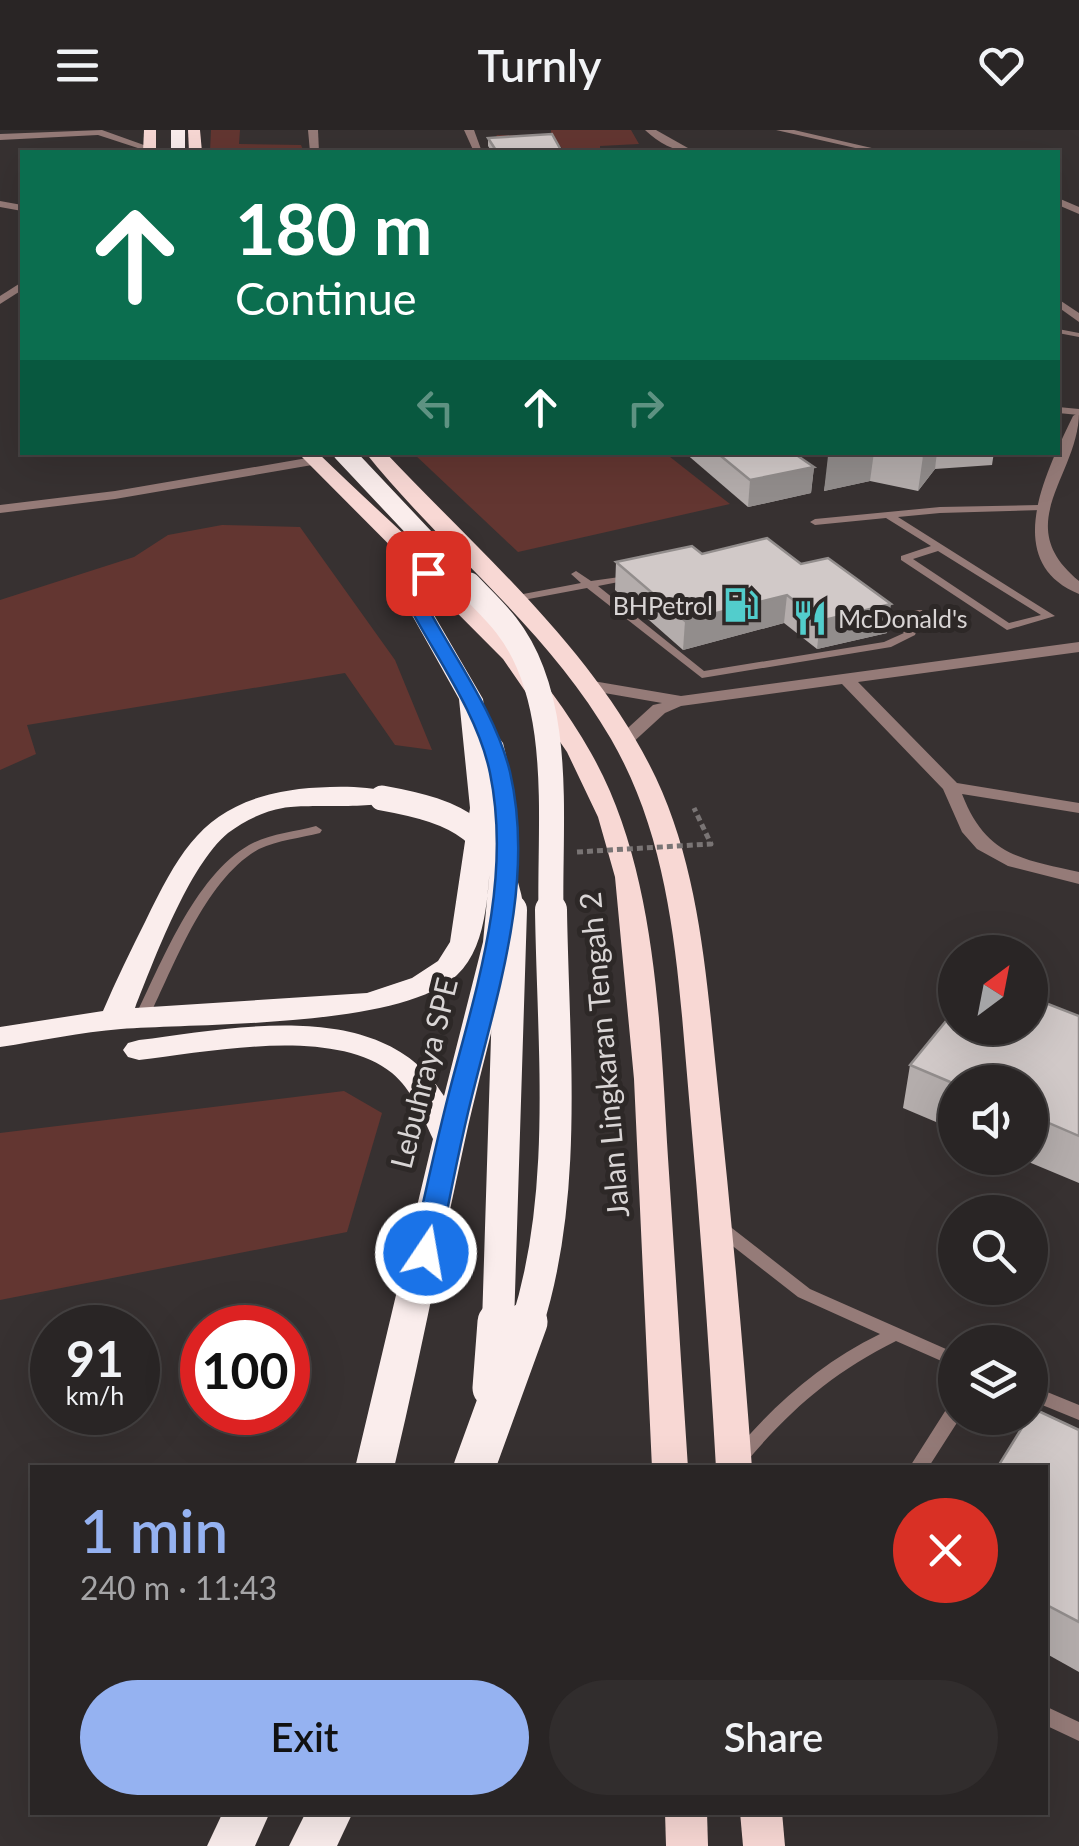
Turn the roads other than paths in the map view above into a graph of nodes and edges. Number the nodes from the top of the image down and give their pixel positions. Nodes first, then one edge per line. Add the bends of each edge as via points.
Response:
1 (650, 130) edge
2 (782, 130) edge
3 (20, 132) edge
4 (0, 134) edge
5 (147, 150) edge
6 (685, 150) edge
7 (875, 150) edge
8 (1079, 414) edge
9 (346, 455) edge
10 (377, 455) edge
11 (310, 456) edge
12 (0, 508) edge
13 (1040, 508) junction
14 (888, 516) junction
15 (816, 522) dead end
16 (939, 547) junction
17 (428, 573) junction
18 (576, 574) dead end
19 (645, 574) edge
20 (589, 585) junction
21 (1079, 589) edge
22 (518, 598) junction
23 (870, 602) edge
24 (918, 612) dead end
25 (911, 633) junction
26 (1079, 647) edge
27 (760, 665) junction
28 (844, 678) junction
29 (587, 685) junction
30 (778, 687) junction
31 (471, 699) junction
32 (681, 701) junction
33 (624, 741) junction
34 (951, 787) junction
35 (1079, 808) edge
36 (316, 830) dead end
37 (1079, 878) edge
38 (132, 1029) junction
39 (0, 1036) edge
40 (449, 1138) junction
41 (717, 1226) junction
42 (895, 1334) junction
43 (938, 1353) edge
44 (1048, 1400) edge
45 (1079, 1413) edge
46 (490, 1425) junction
47 (939, 1435) edge
48 (375, 1465) edge
49 (475, 1465) edge
50 (670, 1465) edge
51 (734, 1465) edge
52 (735, 1465) edge
53 (920, 1465) edge
54 (1048, 1716) edge
55 (1079, 1732) edge
56 (246, 1815) edge
57 (330, 1815) edge
58 (686, 1815) edge
59 (761, 1815) edge
60 (230, 1846) edge
61 (312, 1846) edge
62 (687, 1846) edge
63 (764, 1846) edge

1 - 6 street
2 - 7 street
3 - 4 street
3 - 5 street via 100,132
8 - 13 street
9 - 46 highway, bridge via 486,600 525,653 542,691 548,735 552,1199 546,1256
10 - 22 highway via 460,547
11 - 12 street via 115,495
11 - 17 highway, Jalan Lingkaran Tengah 2
13 - 14 lane
13 - 21 street via 1046,554
14 - 15 lane
14 - 16 lane
16 - 16 lane via 905,558 1007,628 1050,616
17 - 31 highway, Lebuhraya SPE via 419,608
17 - 50 highway, Jalan Lingkaran Tengah 2 via 512,654 580,752 624,862 649,1079
18 - 20 lane
19 - 20 lane
20 - 22 lane
20 - 27 lane via 702,674
22 - 29 highway
23 - 25 lane
24 - 25 lane
25 - 27 lane via 887,645
26 - 28 street
27 - 30 lane
28 - 30 street
28 - 34 street
29 - 32 street
29 - 33 highway
30 - 32 street
31 - 38 highway via 483,808 465,942 448,968 401,995 370,1003
31 - 40 highway, Lebuhraya SPE via 500,770 506,813 503,928
32 - 33 street via 659,709
33 - 41 highway via 673,861 686,922
34 - 35 street
34 - 37 street via 961,820 982,848
36 - 38 lane via 253,847 203,898
38 - 39 highway
38 - 40 highway via 354,1044 400,1063 432,1102
38 - 46 highway, bridge via 187,864 214,833 250,809 310,796 382,798 440,814 479,836 502,867 512,914 502,1269
40 - 48 highway, Lebuhraya SPE
41 - 42 lane via 804,1293
41 - 51 highway
42 - 43 lane
42 - 52 lane via 816,1376
44 - 45 lane
46 - 49 highway, bridge
47 - 53 lane
54 - 55 lane
56 - 60 highway
57 - 61 highway
58 - 62 highway
59 - 63 highway

